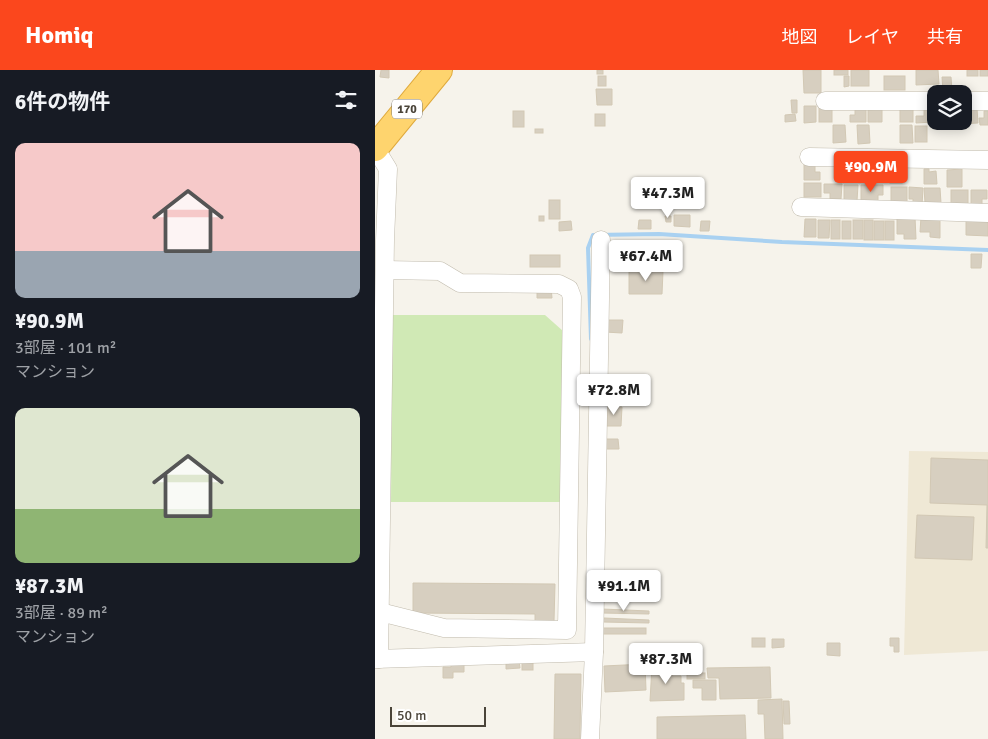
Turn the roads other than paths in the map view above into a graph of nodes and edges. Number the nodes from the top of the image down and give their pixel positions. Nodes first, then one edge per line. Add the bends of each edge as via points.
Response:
1 (419, 70) edge
2 (439, 70) edge
3 (825, 101) dead end
4 (927, 101) edge
5 (972, 101) edge
6 (988, 101) edge
7 (375, 126) edge
8 (375, 148) edge
9 (809, 157) dead end
10 (988, 160) edge
11 (801, 207) dead end
12 (988, 213) edge
13 (601, 240) dead end
14 (385, 270) junction
15 (380, 612) junction
16 (594, 652) junction
17 (377, 659) edge
18 (590, 739) edge

1 - 7 highway, 170
2 - 8 highway, 170
3 - 4 street
5 - 6 street
8 - 14 street via 388,169
9 - 10 street
11 - 12 street
13 - 16 street
14 - 15 street
14 - 15 street via 440,271 460,282 559,284 569,289 572,297 567,630 444,628
15 - 17 street
16 - 17 street
16 - 18 street

